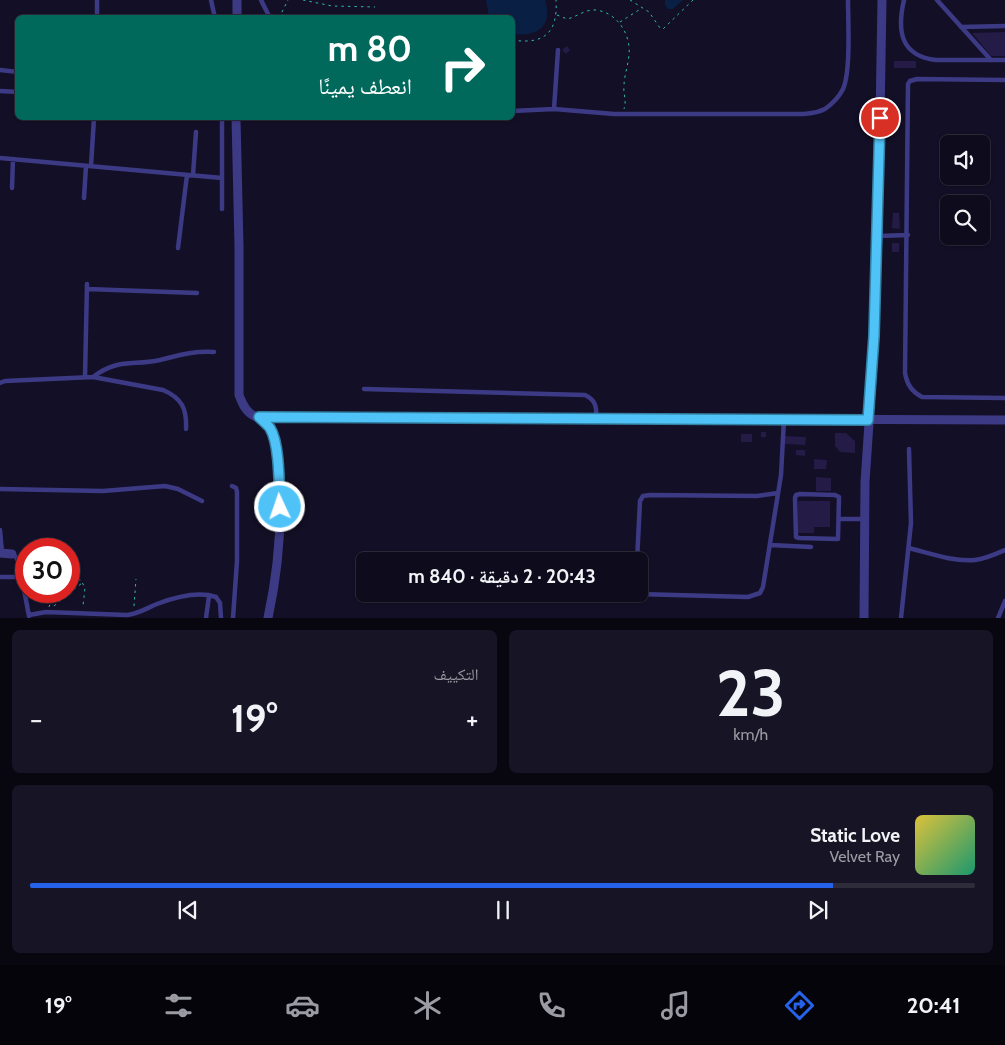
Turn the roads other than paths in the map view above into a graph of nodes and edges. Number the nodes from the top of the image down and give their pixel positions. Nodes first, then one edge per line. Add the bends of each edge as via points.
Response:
1 (98, 0) edge
2 (211, 0) edge
3 (237, 0) edge
4 (261, 0) edge
5 (848, 0) edge
6 (882, 0) edge
7 (904, 0) edge
8 (937, 0) edge
9 (97, 15) edge
10 (214, 15) edge
11 (237, 15) edge
12 (269, 15) edge
13 (1005, 26) edge
14 (961, 27) junction
15 (558, 50) dead end
16 (991, 60) junction
17 (1005, 60) edge
18 (0, 70) edge
19 (15, 72) edge
20 (1005, 80) edge
21 (0, 91) edge
22 (15, 92) edge
23 (554, 109) junction
24 (515, 111) edge
25 (94, 120) edge
26 (222, 120) edge
27 (236, 120) edge
28 (196, 132) dead end
29 (0, 158) edge
30 (13, 159) junction
31 (89, 166) junction
32 (187, 175) junction
33 (194, 175) junction
34 (222, 178) junction
35 (12, 188) dead end
36 (84, 198) dead end
37 (222, 209) dead end
38 (908, 235) junction
39 (878, 236) junction
40 (178, 248) dead end
41 (197, 293) dead end
42 (214, 352) dead end
43 (85, 377) junction
44 (93, 377) junction
45 (0, 383) edge
46 (364, 390) dead end
47 (1005, 398) edge
48 (259, 417) junction
49 (596, 419) junction
50 (784, 419) junction
51 (868, 420) junction
52 (1005, 420) edge
53 (186, 429) dead end
54 (909, 449) dead end
55 (232, 486) dead end
56 (0, 489) edge
57 (778, 493) junction
58 (202, 501) dead end
59 (839, 519) junction
60 (865, 519) junction
61 (0, 530) edge
62 (770, 545) junction
63 (811, 547) dead end
64 (909, 548) junction
65 (1005, 550) edge
66 (637, 552) edge
67 (1, 553) edge
68 (12, 554) joint
69 (15, 556) edge
70 (0, 577) edge
71 (15, 577) edge
72 (648, 594) edge
73 (209, 596) junction
74 (1005, 601) edge
75 (27, 603) edge
76 (29, 616) edge
77 (206, 618) edge
78 (221, 618) edge
79 (233, 618) edge
80 (268, 618) edge
81 (864, 618) edge
82 (901, 618) edge
83 (998, 618) edge

1 - 9 lane
2 - 10 lane
3 - 11 street
4 - 12 lane
5 - 23 lane via 843,89 824,109 786,114 622,114
6 - 39 street
7 - 16 lane via 901,15 903,38 916,54 936,60
8 - 14 lane
13 - 14 lane
14 - 16 lane
15 - 23 lane
16 - 17 lane
18 - 19 lane
20 - 38 lane via 917,79 908,84
21 - 22 lane
23 - 24 lane
25 - 31 lane
26 - 34 lane
27 - 48 street via 239,395 251,414
28 - 33 lane
29 - 30 lane
30 - 31 lane
30 - 35 lane
31 - 32 lane
31 - 36 lane
32 - 33 lane
32 - 40 lane
33 - 34 lane
34 - 37 lane
38 - 39 lane
38 - 47 lane via 905,372 910,388 922,397 930,398
39 - 51 street
41 - 43 lane via 87,286
42 - 44 lane via 190,352 119,363
43 - 44 lane
43 - 45 lane
44 - 53 lane via 172,394 185,409
46 - 49 lane via 585,395 594,401
48 - 49 street
48 - 80 street via 274,438 279,477 277,566
49 - 50 street
50 - 51 street
50 - 57 lane
51 - 52 street
51 - 60 street
54 - 64 lane
55 - 79 lane via 237,492 238,524
56 - 58 lane via 104,491 165,486
57 - 62 lane
57 - 66 lane via 757,496 643,496
59 - 59 lane via 838,539 797,538 796,496 838,496
59 - 60 lane
60 - 81 street
61 - 67 lane
62 - 63 lane
62 - 72 lane via 760,594 752,597
64 - 65 lane via 975,560
64 - 82 lane
67 - 68 street
68 - 69 lane
70 - 71 lane
73 - 76 lane via 169,600 133,615 46,612
73 - 77 lane
73 - 78 lane via 218,600
74 - 83 lane
75 - 76 lane

